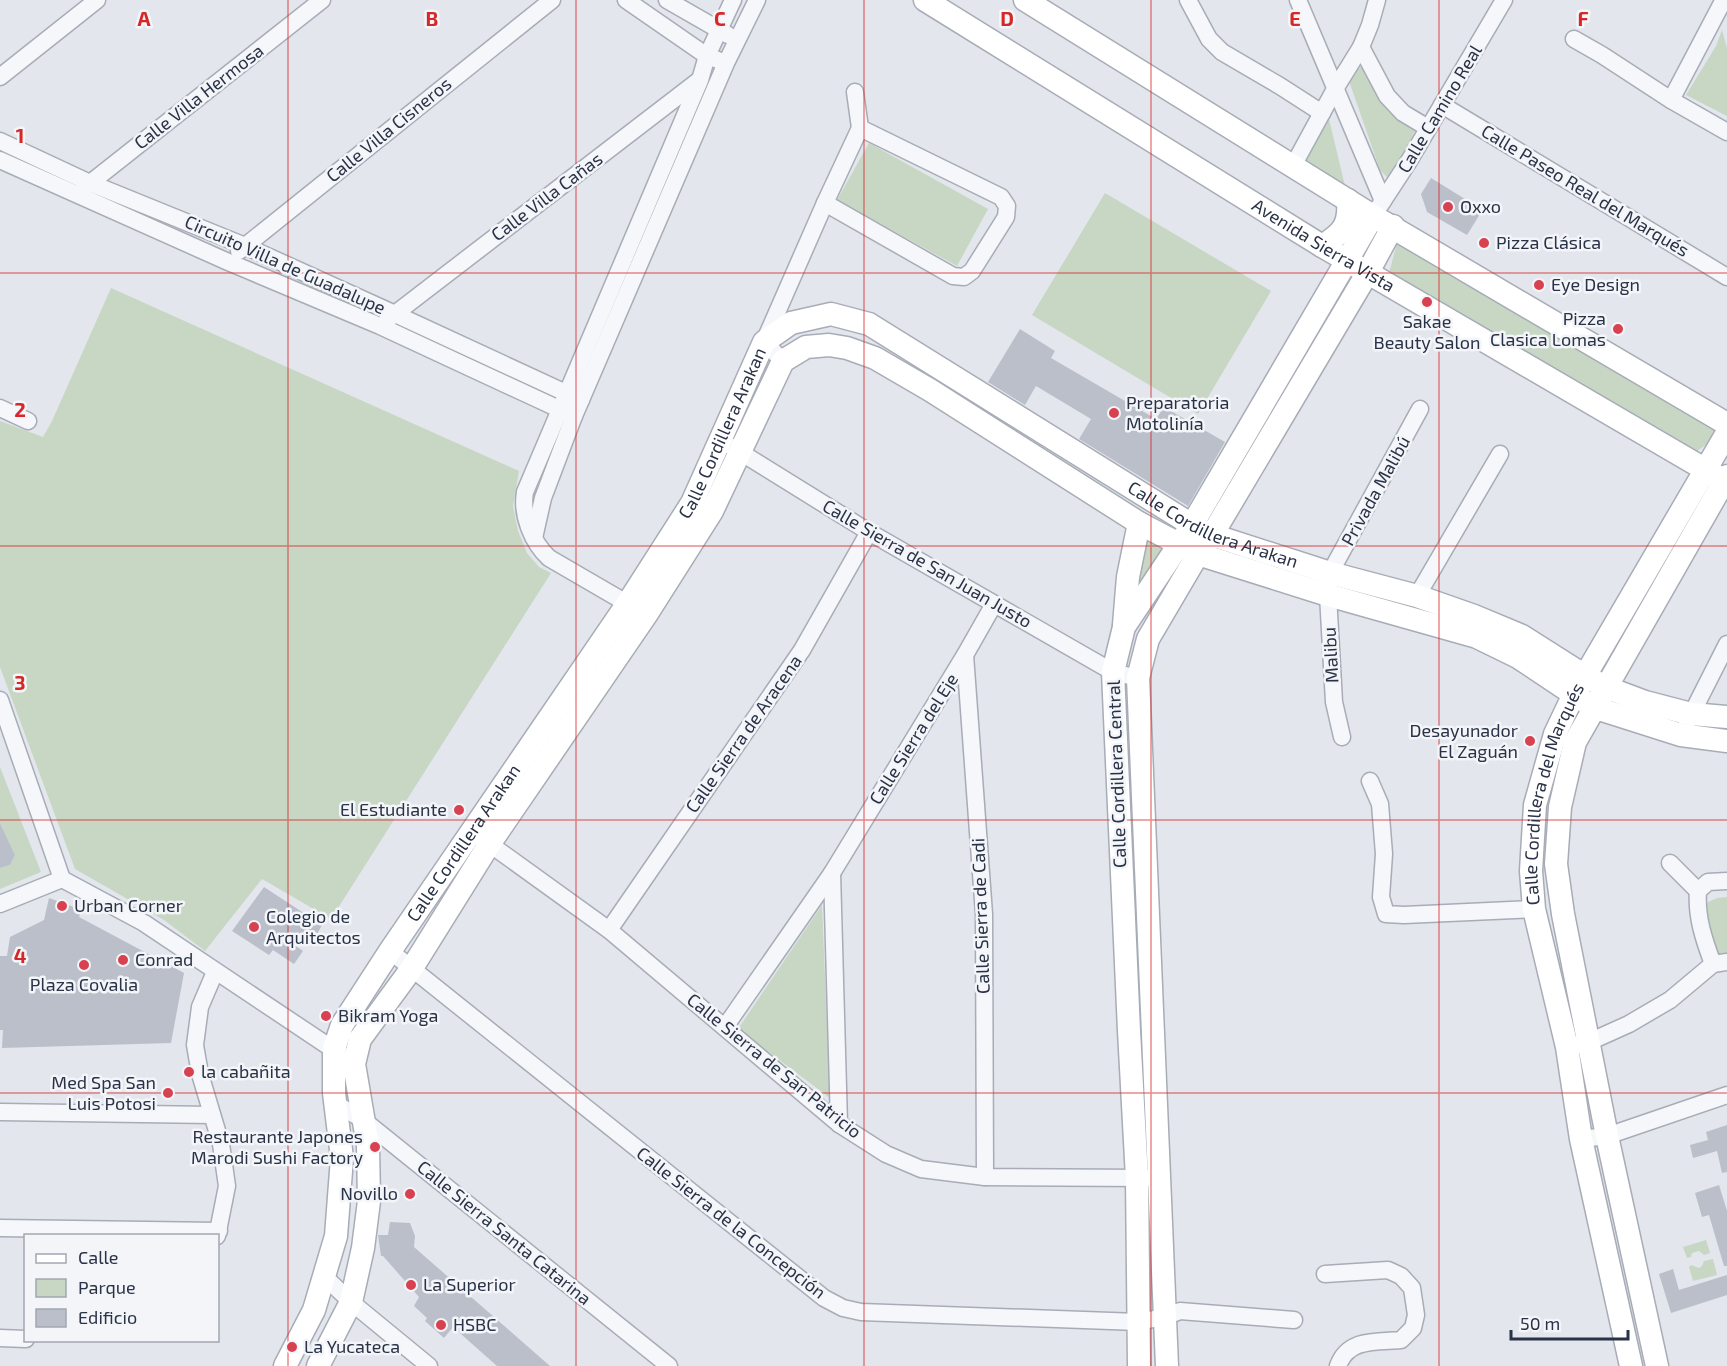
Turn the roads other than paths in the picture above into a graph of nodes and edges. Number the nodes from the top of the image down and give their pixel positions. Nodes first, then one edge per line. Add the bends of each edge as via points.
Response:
1 (97, 0) edge
2 (322, 0) edge
3 (552, 0) edge
4 (626, 0) edge
5 (667, 0) edge
6 (733, 0) edge
7 (757, 0) edge
8 (925, 0) edge
9 (1025, 0) edge
10 (1298, 0) edge
11 (1377, 0) edge
12 (1504, 0) edge
13 (1190, 1) edge
14 (1720, 4) edge
15 (719, 31) junction
16 (737, 39) junction
17 (1574, 39) dead end
18 (1361, 46) junction
19 (707, 56) junction
20 (726, 63) junction
21 (0, 77) edge
22 (700, 80) junction
23 (716, 87) junction
24 (1335, 89) junction
25 (855, 92) dead end
26 (1671, 100) junction
27 (1442, 105) junction
28 (1322, 113) junction
29 (860, 128) junction
30 (1428, 128) junction
31 (1727, 132) edge
32 (0, 141) edge
33 (0, 160) edge
34 (1293, 166) junction
35 (90, 183) junction
36 (77, 195) junction
37 (1348, 200) junction
38 (825, 203) junction
39 (1389, 220) junction
40 (245, 246) junction
41 (1322, 246) junction
42 (226, 261) junction
43 (1367, 272) junction
44 (1727, 277) edge
45 (395, 314) junction
46 (380, 326) junction
47 (764, 342) junction
48 (783, 361) junction
49 (571, 405) junction
50 (0, 408) edge
51 (1420, 409) dead end
52 (28, 421) dead end
53 (1727, 424) edge
54 (1727, 433) edge
55 (721, 440) junction
56 (740, 452) junction
57 (1500, 454) dead end
58 (1721, 477) edge
59 (1139, 523) junction
60 (1202, 530) junction
61 (869, 532) junction
62 (1188, 550) junction
63 (1330, 573) junction
64 (1329, 596) junction
65 (1417, 596) junction
66 (994, 604) junction
67 (637, 609) junction
68 (1124, 627) junction
69 (1727, 644) edge
70 (966, 655) junction
71 (1113, 672) junction
72 (1138, 678) junction
73 (1580, 685) junction
74 (1605, 687) junction
75 (0, 700) edge
76 (1593, 707) junction
77 (1692, 714) junction
78 (1727, 717) edge
79 (1681, 735) junction
80 (1342, 737) dead end
81 (1727, 741) edge
82 (1370, 781) dead end
83 (481, 838) junction
84 (1670, 863) dead end
85 (832, 873) junction
86 (62, 879) junction
87 (1727, 880) edge
88 (1698, 891) junction
89 (0, 904) edge
90 (1534, 909) junction
91 (609, 930) junction
92 (390, 951) junction
93 (1720, 963) edge
94 (412, 968) junction
95 (215, 972) junction
96 (726, 1027) junction
97 (1152, 1030) junction
98 (1129, 1031) junction
99 (1589, 1042) junction
100 (1567, 1047) junction
101 (334, 1049) junction
102 (354, 1064) junction
103 (1727, 1095) edge
104 (336, 1104) junction
105 (0, 1112) edge
106 (212, 1115) junction
107 (362, 1119) junction
108 (839, 1124) junction
109 (1607, 1136) junction
110 (1581, 1139) junction
111 (985, 1177) junction
112 (1148, 1178) junction
113 (0, 1228) edge
114 (218, 1233) edge
115 (1325, 1274) dead end
116 (325, 1277) junction
117 (351, 1302) junction
118 (1164, 1317) junction
119 (1294, 1320) dead end
120 (1138, 1322) junction
121 (0, 1338) edge
122 (24, 1339) edge
123 (285, 1366) edge
124 (318, 1366) edge
125 (429, 1366) edge
126 (669, 1366) edge
127 (1139, 1366) edge
128 (1167, 1366) edge
129 (1338, 1366) edge
130 (1631, 1366) edge
131 (1657, 1366) edge

1 - 21 street
2 - 35 street, Calle Villa Hermosa
3 - 40 street, Calle Villa Cisneros
4 - 19 street
5 - 15 street
6 - 15 street
7 - 16 street
8 - 41 street, Avenida Sierra Vista
9 - 34 street
10 - 24 street
11 - 18 street
12 - 27 street, Calle Camino Real
13 - 28 street via 1209,39 1222,52
14 - 26 street
15 - 16 street
15 - 19 street
16 - 20 street
17 - 26 street
18 - 24 street
18 - 30 street via 1388,96 1403,112
19 - 20 street
19 - 22 street
20 - 23 street
22 - 23 street
22 - 45 street, Calle Villa Cañas
22 - 49 street
23 - 49 street
24 - 28 street
24 - 39 street
25 - 29 street
26 - 31 street
27 - 30 street, Calle Camino Real
27 - 44 street, Calle Paseo Real del Marqués
28 - 34 street
29 - 38 street
29 - 38 street via 1001,197 1007,206 1006,217 972,271 964,277 953,276
30 - 39 street, Calle Camino Real
32 - 35 street, Circuito Villa de Guadalupe
33 - 36 street, Circuito Villa de Guadalupe
34 - 37 street
35 - 36 street, Calle Villa Hermosa
35 - 40 street, Circuito Villa de Guadalupe
36 - 42 street, Circuito Villa de Guadalupe
37 - 39 street
37 - 41 street via 1347,223
38 - 47 street
39 - 43 street, Calle Cordillera Central
39 - 43 street via 1398,239 1390,246 1383,270
39 - 53 street
40 - 42 street, Calle Villa Cisneros
40 - 45 street, Circuito Villa de Guadalupe
41 - 43 street, Avenida Sierra Vista
42 - 46 street, Circuito Villa de Guadalupe
43 - 58 street, Avenida Sierra Vista
43 - 60 street, Calle Cordillera Central
45 - 46 street, Calle Villa Cañas
45 - 49 street, Circuito Villa de Guadalupe
46 - 49 street, Circuito Villa de Guadalupe
47 - 48 street
47 - 55 street, Calle Cordillera Arakan
47 - 60 street, Calle Cordillera Arakan via 791,323 831,315 868,324
48 - 56 street, Calle Cordillera Arakan
48 - 59 street, Calle Cordillera Arakan via 806,347 829,345 875,358
49 - 67 street via 525,492 524,512 539,550
50 - 52 street
51 - 63 street, Privada Malibú
54 - 58 street, Calle Cordillera del Marqués
55 - 56 street, Calle Sierra de San Juan Justo
55 - 67 street, Calle Cordillera Arakan
56 - 61 street, Calle Sierra de San Juan Justo
56 - 67 street, Calle Cordillera Arakan via 712,512
57 - 65 street
58 - 73 street, Calle Cordillera del Marqués
58 - 74 street, Calle Cordillera del Marqués
59 - 62 street, Calle Cordillera Arakan
59 - 68 street via 1128,577
60 - 62 street, Calle Cordillera Central
60 - 63 street, Calle Cordillera Arakan
61 - 66 street, Calle Sierra de San Juan Justo
61 - 91 street, Calle Sierra de Aracena via 802,650
62 - 64 street, Calle Cordillera Arakan
62 - 68 street, Calle Cordillera Central
62 - 72 street, Calle Cordillera Central via 1148,639
63 - 64 street, Malibu
63 - 65 street, Calle Cordillera Arakan
64 - 73 street, Calle Cordillera Arakan via 1477,637
64 - 80 street, Malibu via 1334,702
65 - 73 street, Calle Cordillera Arakan via 1522,636
66 - 70 street, Calle Sierra del Eje
66 - 71 street, Calle Sierra de San Juan Justo
67 - 83 street, Calle Cordillera Arakan
68 - 71 street, Calle Cordillera Central
69 - 77 street
70 - 85 street, Calle Sierra del Eje
70 - 111 street, Calle Sierra de Cadi via 984,914
71 - 72 street, Calle Sierra de San Juan Justo
71 - 98 street, Calle Cordillera Central
72 - 97 street, Calle Cordillera Central
73 - 74 street, Calle Cordillera Arakan
73 - 76 street, Calle Cordillera Arakan
73 - 90 street, Calle Cordillera del Marqués via 1555,734 1535,805 1531,871
74 - 76 street, Calle Cordillera del Marqués
74 - 77 street, Calle Cordillera Arakan
75 - 86 street
76 - 79 street, Calle Cordillera Arakan
76 - 99 street, Calle Cordillera del Marqués via 1575,742 1560,807 1556,864
77 - 78 street, Calle Cordillera Arakan
77 - 79 street
79 - 81 street, Calle Cordillera Arakan
82 - 90 street via 1380,804 1384,854 1381,897 1386,914
83 - 91 street, Calle Sierra de San Patricio
83 - 92 street, Calle Cordillera Arakan
83 - 94 street, Calle Cordillera Arakan
84 - 88 street
85 - 96 street, Calle Sierra del Eje
85 - 108 street
86 - 89 street
86 - 95 street via 144,923
87 - 88 street via 1708,882
88 - 93 street via 1701,931
90 - 100 street, Calle Cordillera del Marqués
91 - 96 street, Calle Sierra de San Patricio
92 - 94 street, Calle Sierra de la Concepción
92 - 101 street, Calle Cordillera Arakan via 342,1025
93 - 99 street via 1670,1000
94 - 102 street, Calle Cordillera Arakan via 360,1039
94 - 120 street, Calle Sierra de la Concepción via 824,1298 843,1308 861,1312
95 - 101 street
95 - 106 street via 200,1007 195,1045
96 - 108 street, Calle Sierra de San Patricio
97 - 98 street
97 - 112 street, Calle Cordillera Central
98 - 112 street, Calle Cordillera Central
99 - 100 street
99 - 109 street, Calle Cordillera del Marqués
100 - 110 street, Calle Cordillera del Marqués
101 - 102 street
101 - 104 street, Calle Cordillera Arakan
102 - 107 street, Calle Cordillera Arakan
103 - 109 street
104 - 107 street, Calle Sierra Santa Catarina
104 - 116 street, Calle Cordillera Arakan via 342,1158 336,1236
105 - 106 street
106 - 114 street via 227,1186
107 - 117 street, Calle Cordillera Arakan via 368,1146 369,1201
107 - 126 street, Calle Sierra Santa Catarina
108 - 111 street, Calle Sierra de San Patricio via 886,1154 921,1169
109 - 110 street
109 - 131 street, Calle Cordillera del Marqués
110 - 130 street, Calle Cordillera del Marqués
111 - 112 street, Calle Sierra de San Patricio
112 - 118 street, Calle Cordillera Central
112 - 120 street, Calle Cordillera Central
113 - 114 street
115 - 129 street via 1388,1270 1395,1273 1412,1288 1416,1315 1413,1328 1401,1340 1362,1343 1346,1351
116 - 117 street
116 - 123 street, Calle Cordillera Arakan via 314,1310
117 - 124 street, Calle Cordillera Arakan
117 - 125 street
118 - 119 street, Calle Sierra de la Concepción via 1180,1311
118 - 120 street, Calle Sierra de la Concepción
118 - 128 street, Calle Cordillera Central
120 - 127 street, Calle Cordillera Central
121 - 122 street

